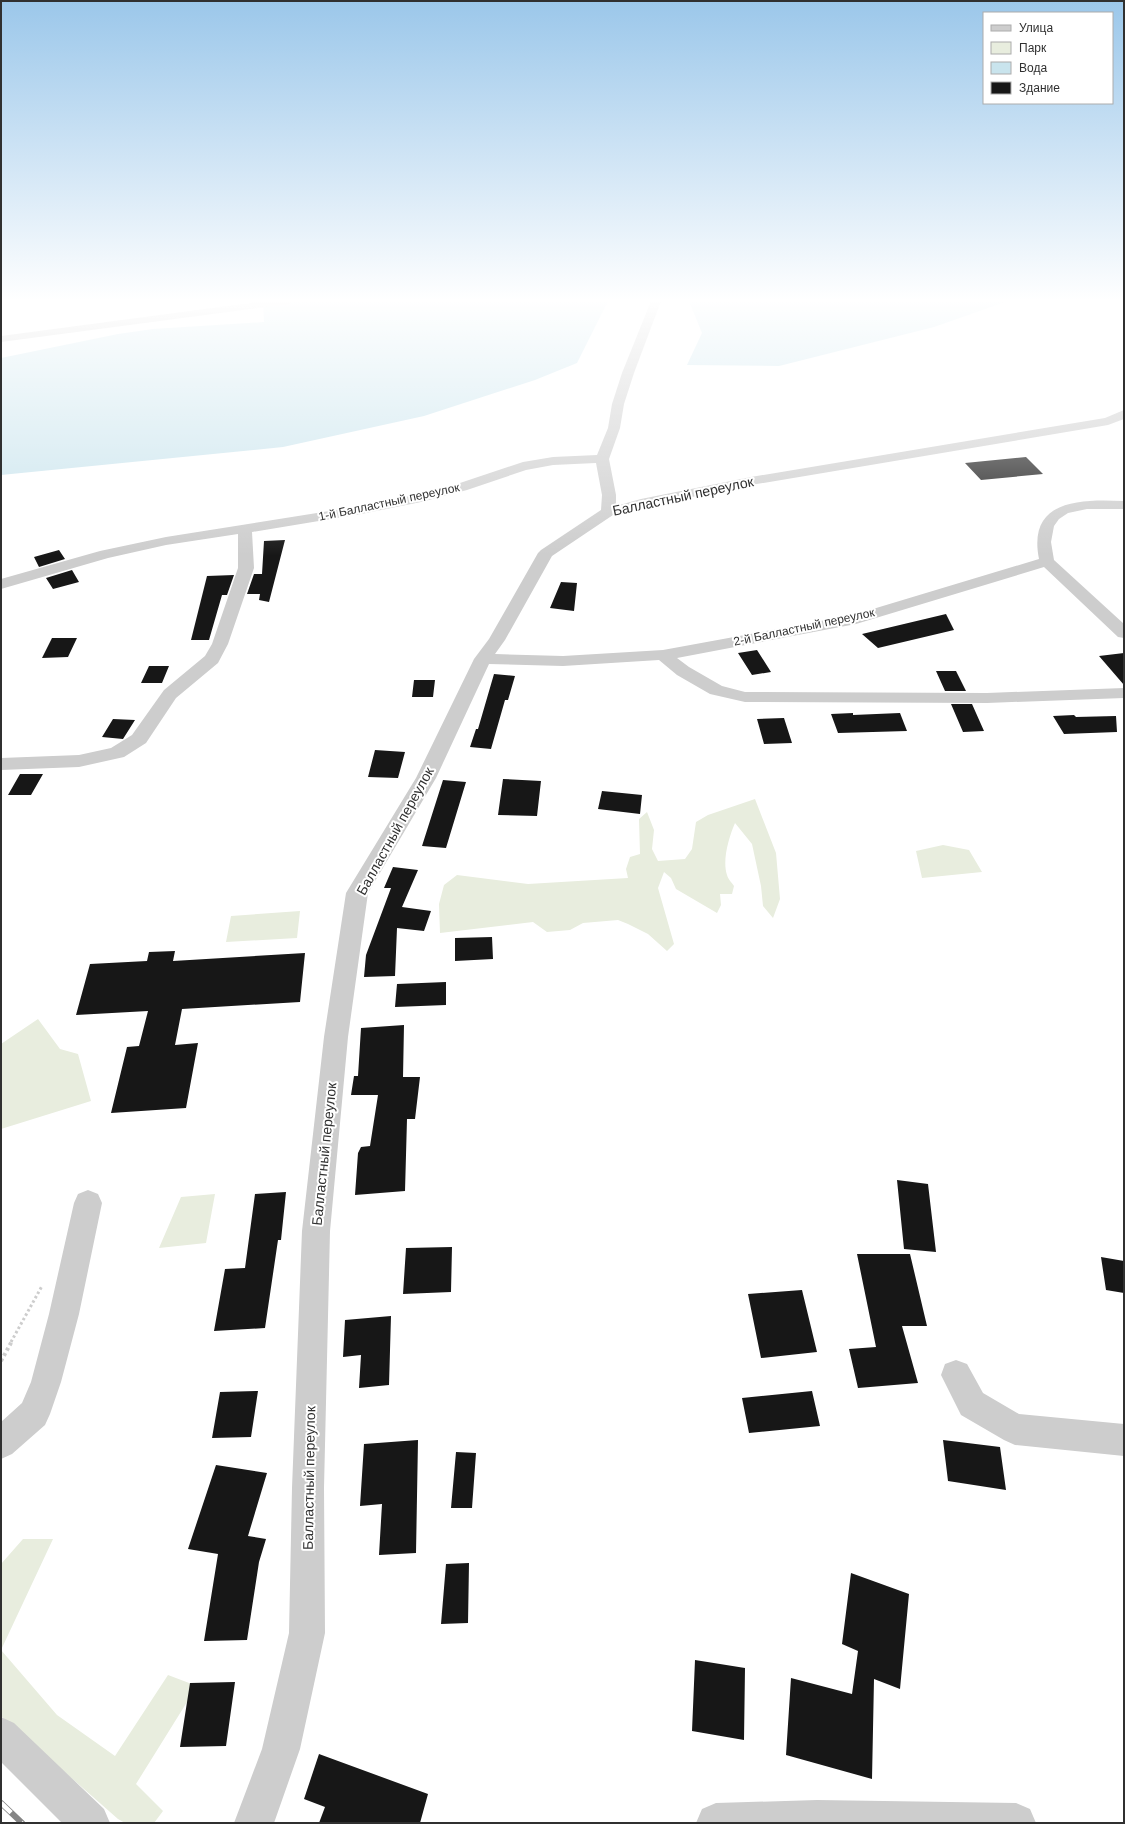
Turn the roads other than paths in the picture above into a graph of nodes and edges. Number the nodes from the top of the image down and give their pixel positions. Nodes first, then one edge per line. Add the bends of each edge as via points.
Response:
1 (624, 386) edge
2 (1124, 414) edge
3 (602, 459) junction
4 (1124, 505) edge
5 (608, 512) junction
6 (245, 529) junction
7 (1047, 561) junction
8 (1, 584) edge
9 (1124, 633) edge
10 (663, 655) junction
11 (482, 659) junction
12 (1124, 693) edge
13 (1, 764) edge
14 (88, 1203) dead end
15 (956, 1376) dead end
16 (1124, 1440) edge
17 (1, 1443) edge
18 (1, 1736) edge
19 (90, 1823) edge
20 (254, 1823) edge
21 (716, 1823) edge
22 (1016, 1823) edge

1 - 3 street via 614,428
2 - 5 street, Балластный переулок via 1108,421 751,481
3 - 5 street via 610,495
3 - 6 street, 1-й Балластный переулок via 553,461 523,466 421,498
4 - 7 street via 1076,505 1060,511 1048,522 1044,540
5 - 11 street, Балластный переулок via 546,554 497,640
6 - 8 street, 1-й Балластный переулок via 166,541 105,554
6 - 13 street via 246,568 220,644 212,659 170,694 139,739 117,753 79,761
7 - 9 street
7 - 10 street, 2-й Балластный переулок via 856,619
10 - 11 street, 2-й Балластный переулок via 563,661
10 - 12 street via 683,671 716,690 745,697 987,698
11 - 20 street, Балластный переулок via 426,778 357,893 336,1036 316,1231 308,1488 307,1633 281,1749
14 - 17 street via 46,1382 34,1414
15 - 16 street via 972,1404 1014,1429
18 - 19 street
21 - 22 street via 817,1820

